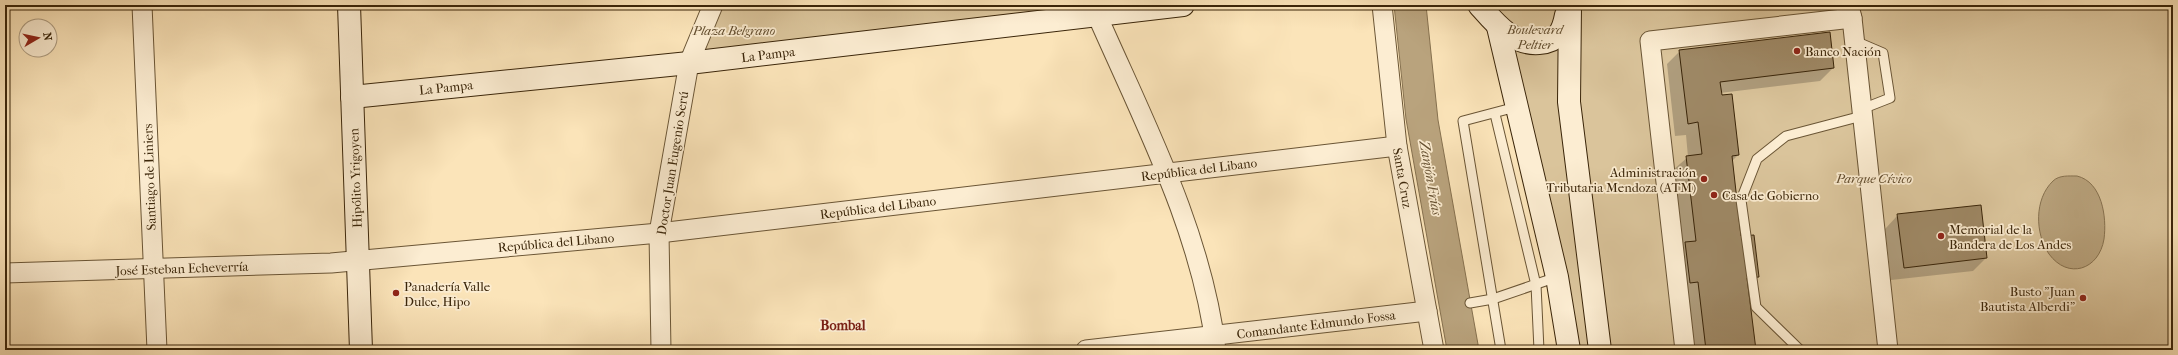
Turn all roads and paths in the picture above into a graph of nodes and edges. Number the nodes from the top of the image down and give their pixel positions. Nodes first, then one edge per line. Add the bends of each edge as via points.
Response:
1 (142, 5) edge
2 (349, 5) edge
3 (713, 5) edge
4 (1184, 5) edge
5 (1382, 5) edge
6 (1479, 5) edge
7 (1569, 5) edge
8 (1852, 9) edge
9 (1093, 10) edge
10 (1498, 26) junction
11 (1855, 41) junction
12 (689, 63) junction
13 (352, 96) junction
14 (1516, 107) junction
15 (1862, 112) junction
16 (1495, 114) junction
17 (1396, 146) junction
18 (1166, 172) junction
19 (659, 233) junction
20 (358, 260) junction
21 (153, 269) junction
22 (5, 273) edge
23 (1557, 277) junction
24 (1536, 286) junction
25 (1493, 299) junction
26 (1470, 303) dead end
27 (1427, 311) junction
28 (1215, 343) edge
29 (157, 350) edge
30 (361, 350) edge
31 (661, 350) edge
32 (1086, 350) edge
33 (1434, 350) edge
34 (1501, 350) edge
35 (1539, 350) edge
36 (1569, 350) edge
37 (1600, 350) edge
38 (1685, 350) edge
39 (1800, 350) edge
40 (1888, 350) edge

1 - 21 street, Santiago de Liniers
2 - 13 street, Hipólito Yrigoyen
3 - 12 street, Doctor Juan Eugenio Serú
4 - 9 street, La Pampa
5 - 17 street, Santa Cruz
6 - 10 street
7 - 10 street via 1563,28 1557,38 1546,43 1530,44
7 - 37 street via 1569,102
8 - 11 street
8 - 38 street via 1650,41
9 - 12 street, La Pampa
9 - 18 street
10 - 14 street
11 - 15 street
11 - 15 lane via 1883,53 1890,98
12 - 13 street, La Pampa
12 - 19 street, Doctor Juan Eugenio Serú
13 - 20 street, Hipólito Yrigoyen
14 - 16 lane
14 - 23 street
15 - 39 lane via 1786,136 1757,159 1741,200 1756,306
15 - 40 street
16 - 24 lane
16 - 25 lane via 1463,121
17 - 18 street, República del Libano
17 - 27 street, Santa Cruz
18 - 19 street, República del Libano
18 - 28 street via 1188,231
19 - 20 street, República del Libano
19 - 31 street, Doctor Juan Eugenio Serú
20 - 21 street, José Esteban Echeverría
20 - 30 street, Hipólito Yrigoyen
21 - 22 street, José Esteban Echeverría
21 - 29 street, Santiago de Liniers
23 - 24 lane
23 - 36 street
24 - 25 lane
24 - 35 lane
25 - 26 lane
25 - 34 lane
27 - 28 street, Comandante Edmundo Fossa
27 - 33 street, Santa Cruz
28 - 32 street, Comandante Edmundo Fossa

